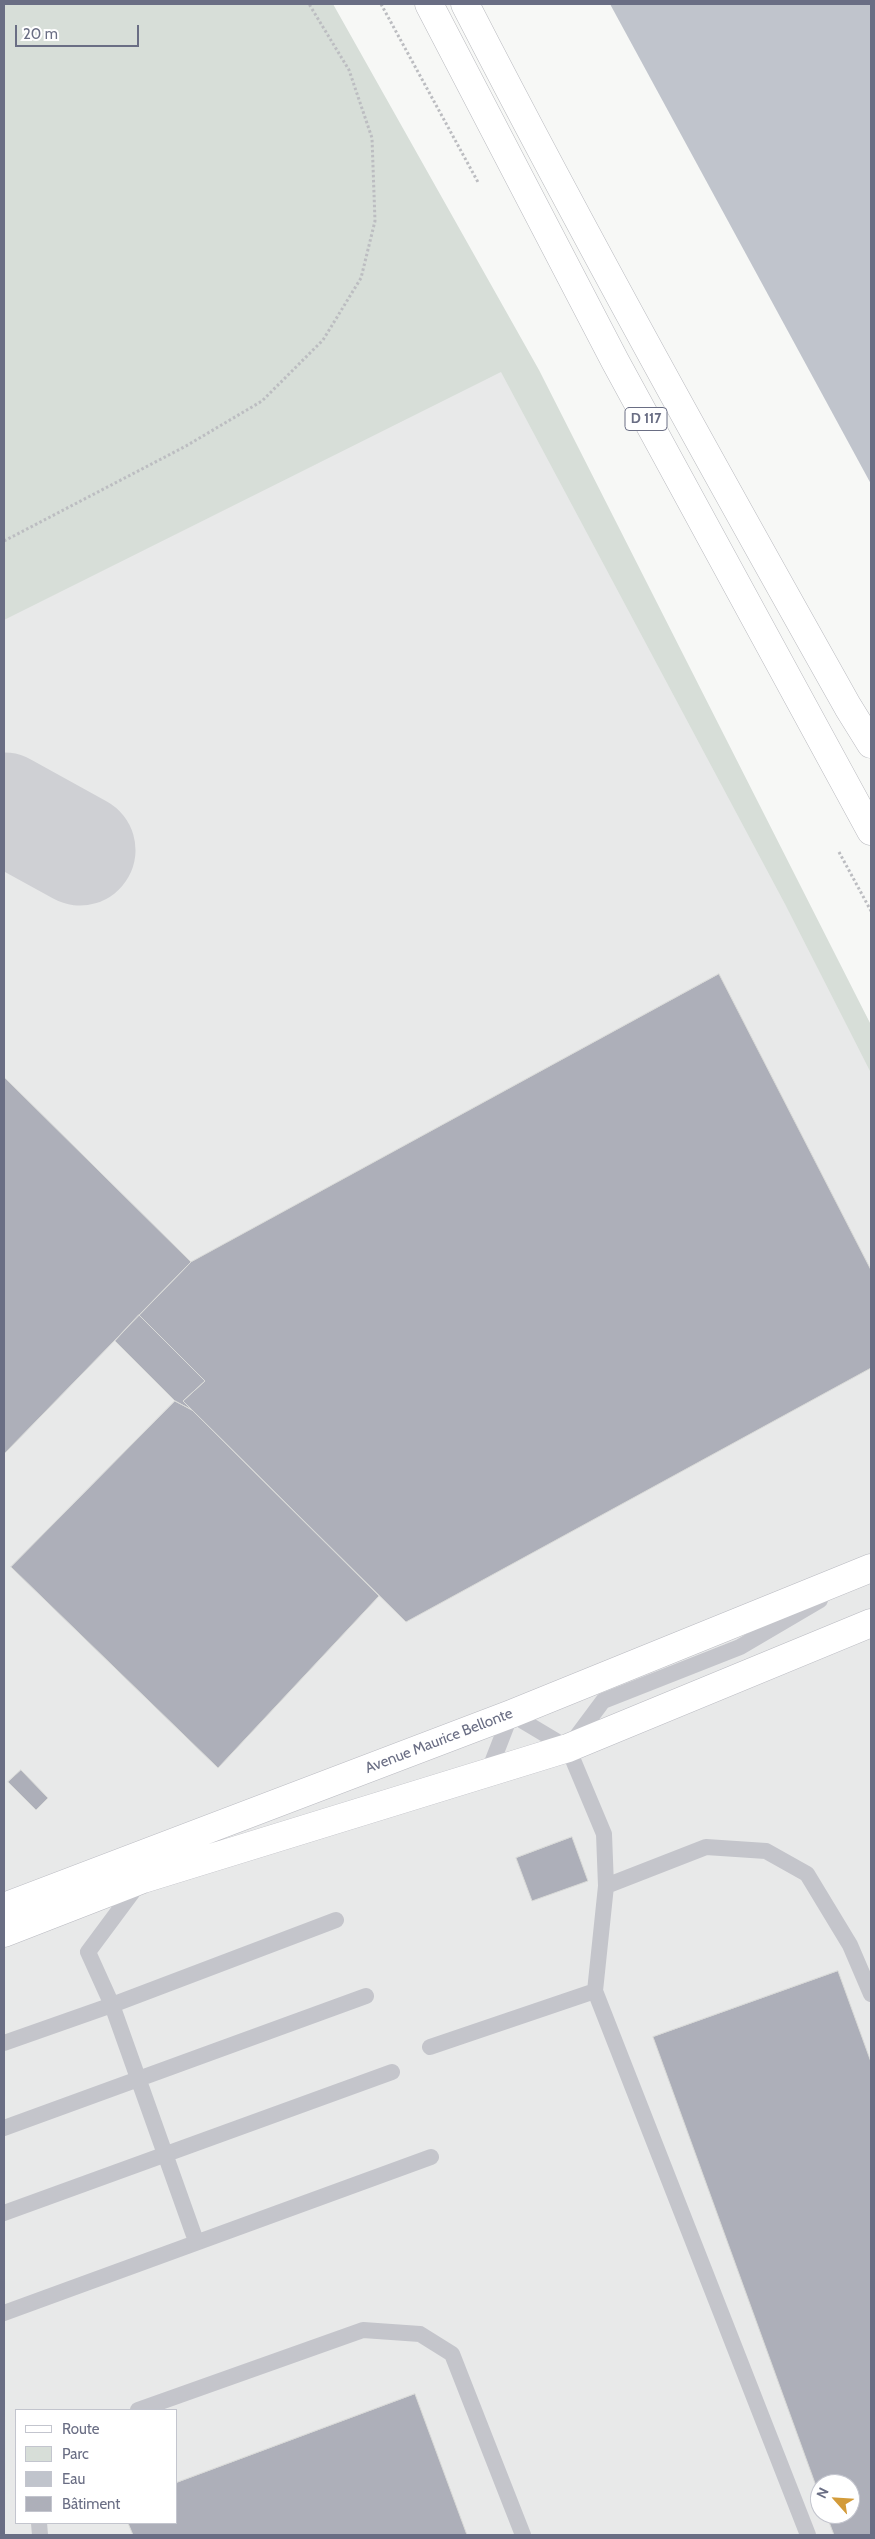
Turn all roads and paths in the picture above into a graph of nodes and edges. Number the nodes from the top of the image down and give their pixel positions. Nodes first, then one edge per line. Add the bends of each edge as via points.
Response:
1 (309, 4) edge
2 (429, 4) edge
3 (466, 4) edge
4 (4, 541) edge
5 (871, 744) edge
6 (871, 831) edge
7 (871, 1569) edge
8 (871, 1623) edge
9 (511, 1714) junction
10 (568, 1748) junction
11 (488, 1773) junction
12 (139, 1868) junction
13 (606, 1886) junction
14 (4, 1907) edge
15 (336, 1920) dead end
16 (4, 1933) edge
17 (595, 1991) junction
18 (871, 1994) edge
19 (366, 1996) dead end
20 (112, 2005) junction
21 (4, 2043) edge
22 (430, 2047) dead end
23 (392, 2072) dead end
24 (138, 2079) junction
25 (4, 2128) edge
26 (165, 2156) junction
27 (431, 2157) dead end
28 (4, 2213) edge
29 (196, 2241) junction
30 (4, 2313) edge
31 (141, 2409) edge
32 (523, 2535) edge
33 (808, 2535) edge

1 - 4 path via 349,70 372,138 375,221 361,278 323,340 262,402 186,446
2 - 6 street, D 117 via 615,361
3 - 5 street, D 117 via 539,148 705,453
7 - 9 street, Avenue Maurice Bellonte
7 - 10 lane via 740,1647 603,1701
8 - 10 street, Avenue Maurice Bellonte
9 - 10 lane
9 - 11 lane
9 - 12 street, Avenue Maurice Bellonte
10 - 11 street, Avenue Maurice Bellonte
10 - 13 lane via 604,1834
11 - 12 street, Avenue Maurice Bellonte
12 - 14 street, Avenue Maurice Bellonte
12 - 16 street, Avenue Maurice Bellonte
12 - 20 lane via 88,1952
13 - 17 lane
13 - 18 lane via 706,1847 766,1851 807,1874 850,1945
15 - 20 lane
17 - 22 lane
17 - 33 lane
19 - 24 lane
20 - 21 lane
20 - 24 lane
23 - 26 lane
24 - 25 lane
24 - 26 lane
26 - 28 lane
26 - 29 lane
27 - 29 lane
29 - 30 lane
31 - 32 lane via 363,2330 420,2334 452,2354

